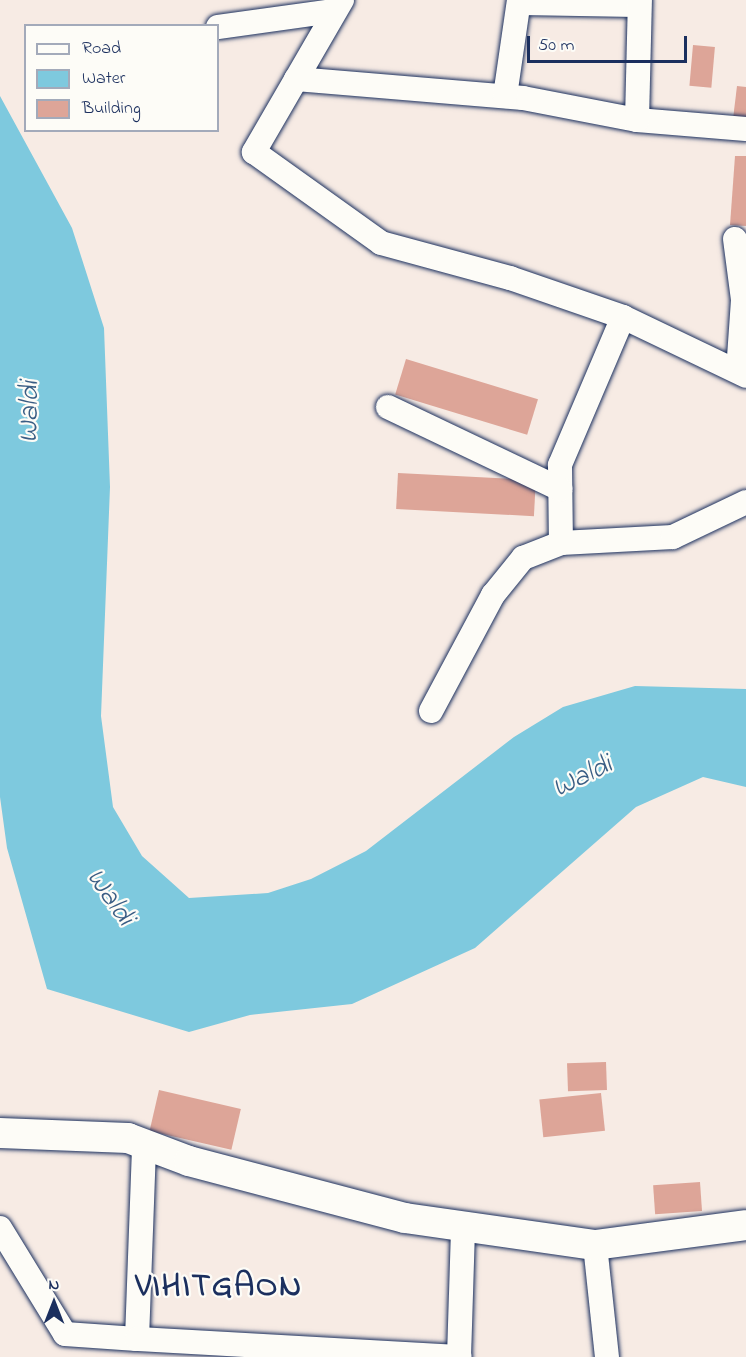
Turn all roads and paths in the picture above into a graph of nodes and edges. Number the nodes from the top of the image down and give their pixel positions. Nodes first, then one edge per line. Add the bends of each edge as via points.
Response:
1 (519, 1) edge
2 (640, 2) edge
3 (338, 5) edge
4 (219, 27) edge
5 (296, 79) junction
6 (505, 96) junction
7 (638, 120) junction
8 (746, 129) edge
9 (735, 239) dead end
10 (623, 317) junction
11 (742, 373) edge
12 (388, 407) dead end
13 (560, 489) junction
14 (746, 502) edge
15 (561, 543) junction
16 (431, 711) dead end
17 (0, 1133) edge
18 (144, 1144) junction
19 (746, 1226) edge
20 (462, 1227) junction
21 (0, 1228) edge
22 (595, 1245) junction
23 (137, 1339) junction
24 (459, 1357) edge
25 (607, 1357) edge

1 - 2 street
1 - 6 street
2 - 7 street
3 - 4 street
3 - 5 street
5 - 6 street
5 - 10 street via 254,152 381,243 510,278
6 - 7 street
7 - 8 street
9 - 11 street via 743,300
10 - 11 street
10 - 13 street via 560,465
12 - 13 street
13 - 15 street
14 - 15 street via 673,537
15 - 16 street via 522,558 493,595
17 - 18 street via 94,1134
18 - 20 street via 405,1218
18 - 23 street
19 - 22 street
20 - 22 street
20 - 24 street
21 - 23 street via 65,1334
22 - 25 street
23 - 24 street

